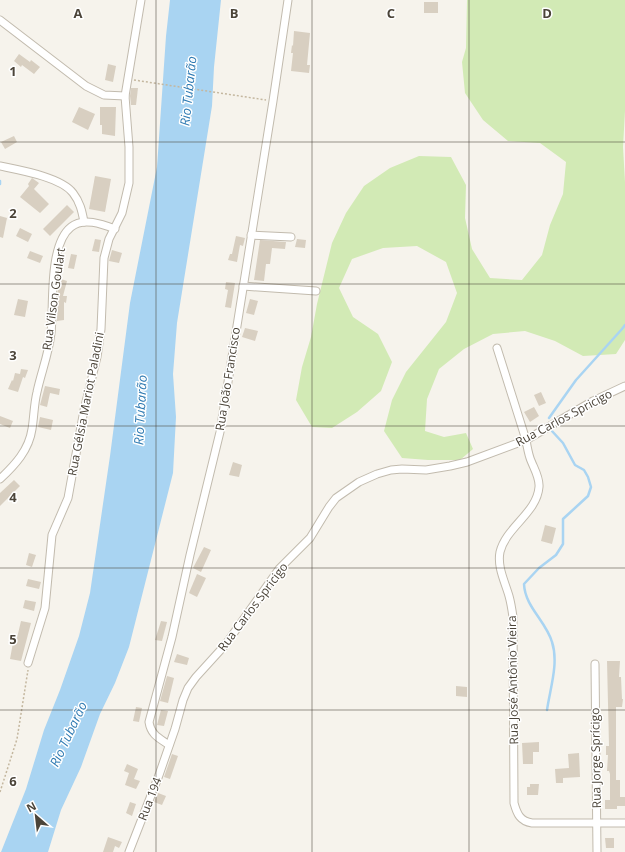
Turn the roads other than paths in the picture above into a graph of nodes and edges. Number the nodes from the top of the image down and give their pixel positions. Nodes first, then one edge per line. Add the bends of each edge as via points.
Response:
1 (141, 0) edge
2 (288, 0) edge
3 (0, 20) edge
4 (125, 96) junction
5 (0, 166) edge
6 (84, 222) junction
7 (115, 228) junction
8 (251, 235) junction
9 (291, 237) dead end
10 (243, 286) junction
11 (316, 291) dead end
12 (497, 348) dead end
13 (625, 386) edge
14 (526, 440) junction
15 (0, 479) edge
16 (28, 664) road end
17 (595, 664) dead end
18 (169, 745) junction
19 (597, 823) junction
20 (625, 823) edge
21 (129, 852) edge
22 (597, 852) edge

1 - 4 street, Rua Gélsia Mariot Paladini
2 - 8 street, Rua João Francisco
3 - 4 street via 86,86 104,95
4 - 7 street, Rua Gélsia Mariot Paladini via 129,183 122,213
5 - 6 street via 36,174 72,191 81,207
6 - 7 street
6 - 15 street, Rua Vilson Goulart via 76,224 66,232 59,248 52,289 50,341 36,394 30,439 18,461
7 - 16 street, Rua Gélsia Mariot Paladini via 104,258 101,329 97,357 69,492 52,535 45,608
8 - 9 street
8 - 10 street, Rua João Francisco
10 - 11 street
10 - 18 street, Rua João Francisco via 216,452 149,722 154,734
12 - 14 street, Rua José Antônio Vieira
13 - 14 street, Rua Carlos Spricigo via 592,401
14 - 18 street, Rua Carlos Spricigo via 450,466 426,470 391,470 377,474 359,482 336,498 310,538 279,569 226,644 192,682 183,700
14 - 19 street, Rua José Antônio Vieira via 539,482 538,494 530,509 504,542 499,562 513,618 514,803 518,816 526,822
17 - 19 street, Rua Jorge Sprícigo
18 - 21 street, Rua 194
19 - 20 street
19 - 22 street, Rua Jorge Sprícigo

